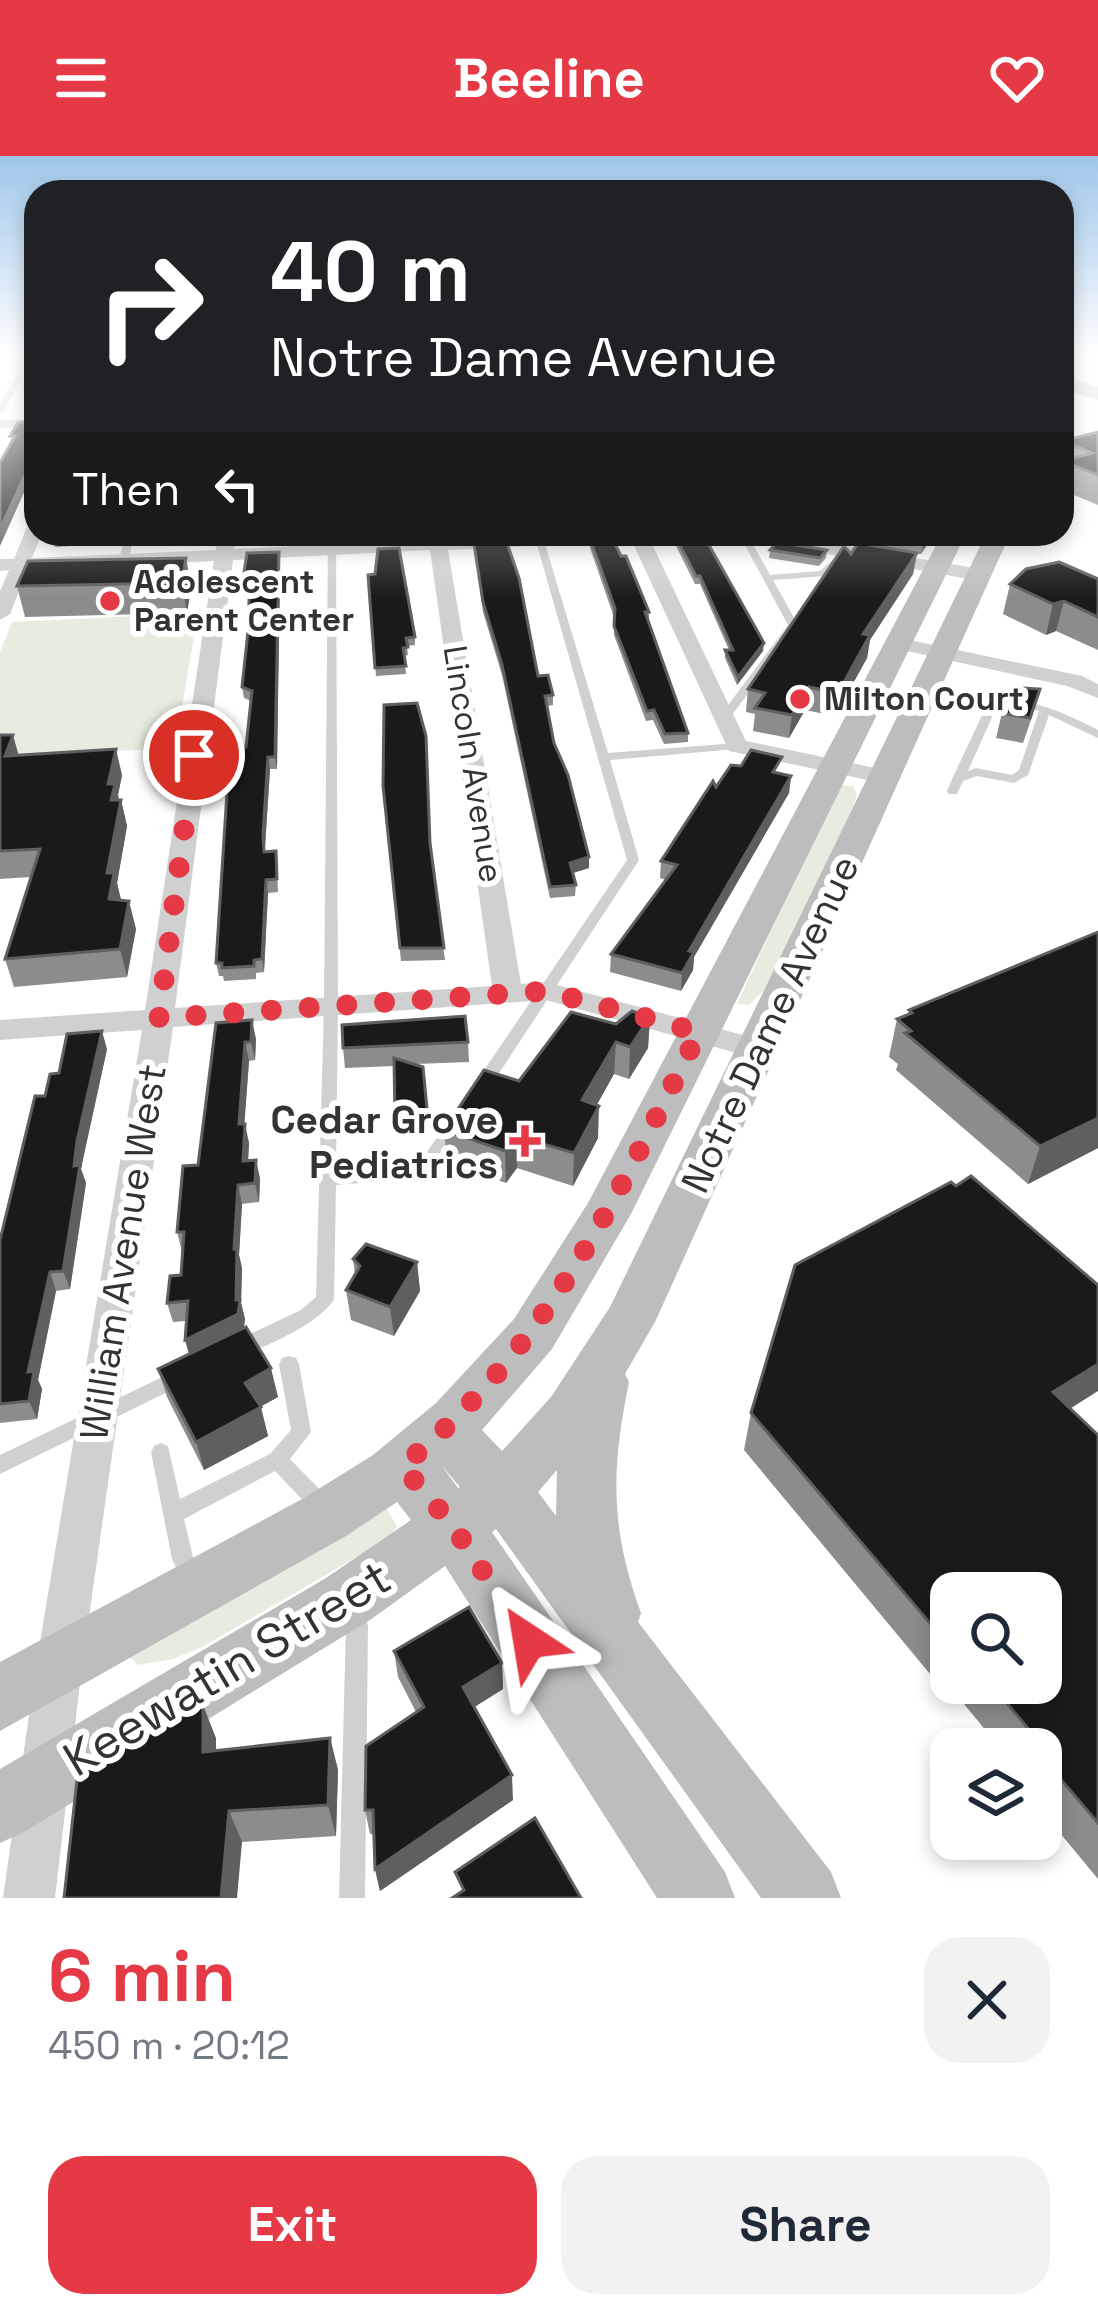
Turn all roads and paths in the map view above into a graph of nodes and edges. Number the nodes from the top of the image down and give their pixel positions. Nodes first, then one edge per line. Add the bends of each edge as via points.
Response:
1 (29, 546) edge
2 (127, 546) edge
3 (212, 546) edge
4 (225, 546) edge
5 (333, 546) edge
6 (439, 546) edge
7 (542, 546) edge
8 (643, 546) edge
9 (750, 546) edge
10 (842, 546) edge
11 (910, 546) edge
12 (993, 546) edge
13 (946, 550) edge
14 (124, 559) junction
15 (22, 564) junction
16 (0, 565) edge
17 (980, 574) junction
18 (768, 578) junction
19 (0, 614) edge
20 (895, 643) junction
21 (945, 651) junction
22 (1098, 692) edge
23 (1045, 710) junction
24 (723, 719) junction
25 (1098, 735) edge
26 (737, 746) junction
27 (603, 757) junction
28 (832, 766) junction
29 (887, 777) junction
30 (546, 991) junction
31 (508, 994) junction
32 (332, 1006) junction
33 (159, 1018) junction
34 (0, 1030) edge
35 (699, 1032) junction
36 (758, 1048) junction
37 (328, 1179) junction
38 (610, 1352) junction
39 (222, 1357) edge
40 (289, 1364) dead end
41 (201, 1367) edge
42 (97, 1417) junction
43 (423, 1448) junction
44 (161, 1452) dead end
45 (277, 1460) junction
46 (0, 1465) edge
47 (477, 1508) junction
48 (172, 1514) junction
49 (329, 1515) junction
50 (197, 1586) junction
51 (348, 1599) junction
52 (630, 1665) junction
53 (59, 1666) junction
54 (0, 1698) edge
55 (23, 1793) edge
56 (29, 1898) edge
57 (352, 1898) edge
58 (699, 1898) edge
59 (806, 1898) edge

1 - 15 street
2 - 14 lane
3 - 14 street
4 - 33 street, William Avenue West
5 - 32 lane
6 - 31 street, Lincoln Avenue
7 - 27 lane
8 - 24 street
9 - 18 lane
10 - 18 lane via 823,574
11 - 13 street
12 - 17 main road, Notre Dame Avenue
13 - 17 street
13 - 20 main road, Notre Dame Avenue
14 - 15 street
15 - 16 street
15 - 19 street
17 - 21 main road, Notre Dame Avenue
18 - 24 lane via 794,625
20 - 21 street
20 - 28 main road, Notre Dame Avenue
21 - 22 street
21 - 29 main road, Notre Dame Avenue
23 - 23 lane via 1024,772 1014,779 976,772 956,785 992,705
23 - 25 lane
24 - 26 street
26 - 27 lane
26 - 28 street
27 - 30 lane via 633,860
28 - 29 street
28 - 35 main road, Notre Dame Avenue
29 - 36 main road, Notre Dame Avenue
30 - 31 street
30 - 35 street
30 - 37 lane via 420,1174
31 - 32 street
32 - 33 street
32 - 37 lane
33 - 34 street
33 - 42 street, William Avenue West
35 - 36 street
35 - 43 main road, Notre Dame Avenue via 558,1297 533,1334
36 - 38 main road, Notre Dame Avenue
37 - 39 lane via 325,1300
38 - 47 main road, Notre Dame Avenue via 571,1414
38 - 52 main road via 583,1463 585,1514 593,1568
40 - 45 lane via 302,1432
41 - 42 lane
42 - 46 lane
42 - 53 street, William Avenue West
43 - 47 main road
43 - 49 main road, Keewatin Street
44 - 48 lane
45 - 48 lane
45 - 49 lane
47 - 51 main road, Keewatin Street
47 - 52 main road
47 - 58 main road
48 - 50 lane
49 - 50 main road, Keewatin Street
50 - 53 main road, Keewatin Street
51 - 55 main road, Keewatin Street
51 - 57 lane via 356,1624
52 - 59 main road
53 - 54 main road, Keewatin Street
53 - 55 street, William Avenue West
55 - 56 street, William Avenue West

